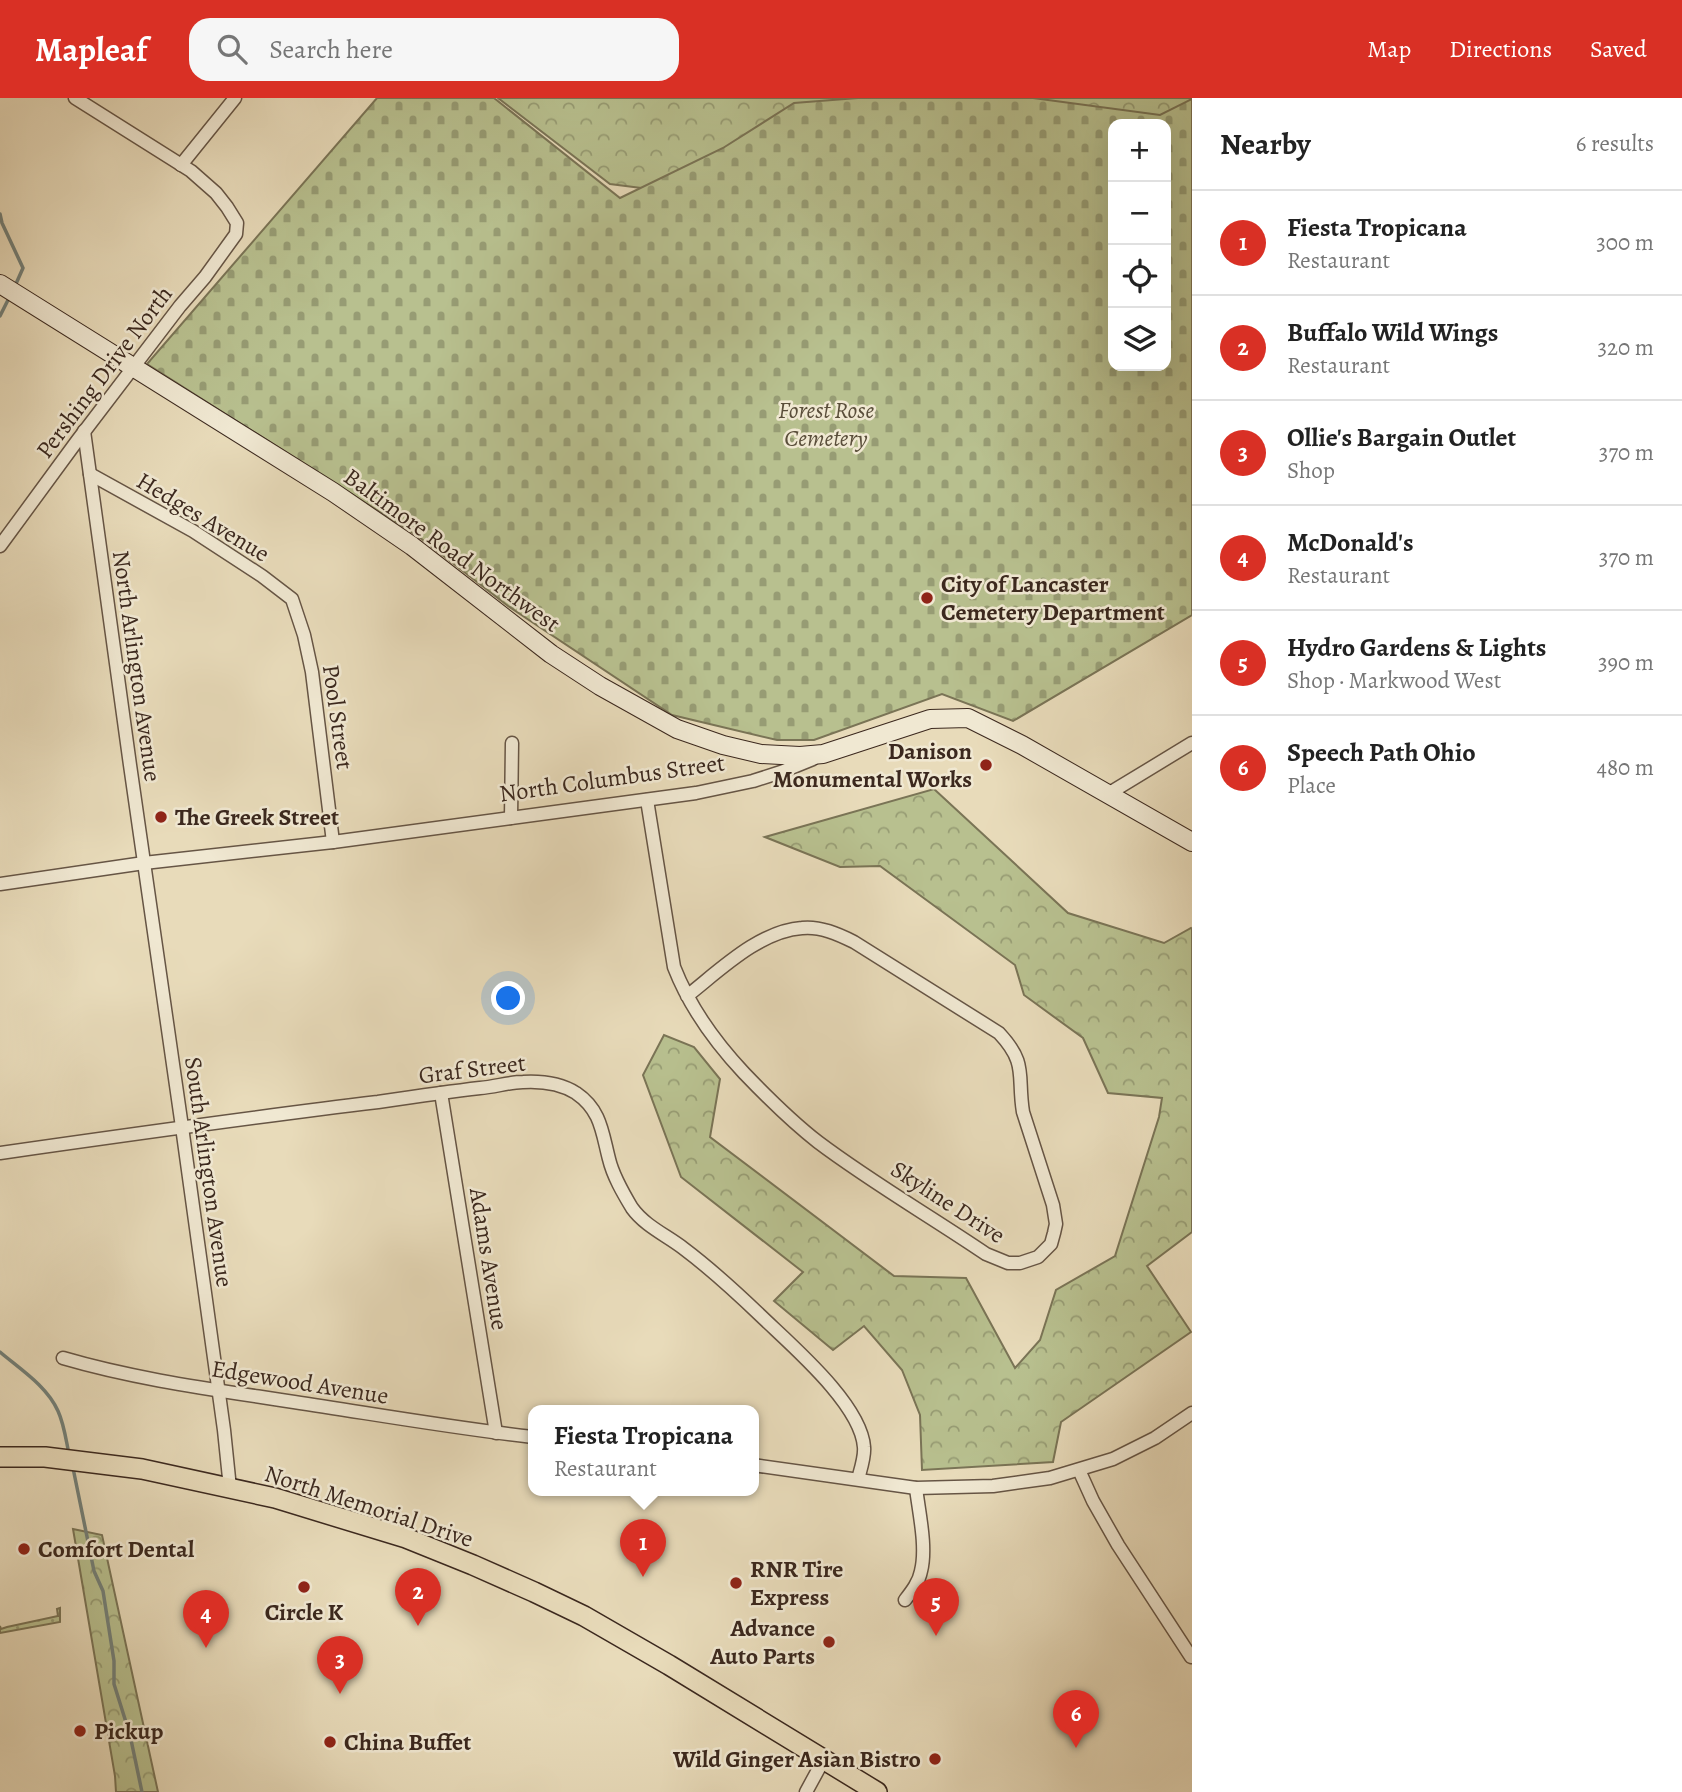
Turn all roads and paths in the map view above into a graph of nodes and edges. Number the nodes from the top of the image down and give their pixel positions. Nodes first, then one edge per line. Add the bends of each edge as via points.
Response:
1 (75, 98) edge
2 (235, 98) edge
3 (181, 165) junction
4 (8, 289) edge
5 (133, 367) junction
6 (84, 431) junction
7 (90, 474) junction
8 (0, 546) edge
9 (292, 599) joint
10 (512, 743) dead end
11 (1192, 743) edge
12 (823, 754) junction
13 (1108, 794) junction
14 (647, 800) junction
15 (512, 818) junction
16 (333, 842) junction
17 (1192, 842) edge
18 (144, 863) junction
19 (0, 884) edge
20 (687, 996) junction
21 (441, 1093) junction
22 (182, 1127) junction
23 (0, 1153) edge
24 (63, 1358) dead end
25 (219, 1392) junction
26 (1192, 1413) edge
27 (496, 1433) junction
28 (528, 1436) edge
29 (0, 1457) edge
30 (759, 1466) edge
31 (1079, 1470) junction
32 (858, 1479) junction
33 (230, 1488) junction
34 (916, 1488) junction
35 (905, 1600) dead end
36 (1191, 1657) edge
37 (824, 1759) junction
38 (806, 1792) edge
39 (877, 1792) edge

1 - 3 street
2 - 3 street
3 - 5 street, Pershing Drive North via 216,193 237,223 236,234
4 - 5 main road, Baltimore Road Northwest
5 - 6 street, Pershing Drive North
5 - 12 main road, Baltimore Road Northwest via 332,492 412,546 551,654 651,715 723,745 770,755
6 - 7 street, North Arlington Avenue
6 - 8 street, Pershing Drive North
7 - 9 street, Hedges Avenue via 193,531
7 - 18 street, North Arlington Avenue
9 - 16 street, Pool Street via 312,672
10 - 15 street
11 - 13 street
12 - 13 main road, North Columbus Street via 930,719 968,718
12 - 14 street, North Columbus Street via 753,781
13 - 17 main road, North Columbus Street
14 - 15 street, North Columbus Street
14 - 20 street, Skyline Drive via 670,948
15 - 16 street, North Columbus Street
16 - 18 street, North Columbus Street
18 - 19 street, North Columbus Street
18 - 22 street, South Arlington Avenue
20 - 20 street, Skyline Drive via 752,945 802,928 820,929 854,942 999,1034 1010,1045 1020,1068 1023,1112 1053,1205 1056,1224 1051,1244 1038,1257 1020,1263 986,1254 817,1141 735,1063
21 - 22 street, Graf Street
21 - 27 street, Adams Avenue
21 - 32 street, Graf Street via 539,1082 575,1093 590,1106 600,1122 616,1178 634,1211 740,1295 836,1390 861,1431 864,1447
22 - 23 street, Graf Street
22 - 25 street, South Arlington Avenue
24 - 25 street, Edgewood Avenue
25 - 27 street, Edgewood Avenue
25 - 33 street, South Arlington Avenue
26 - 31 street via 1138,1447
27 - 28 street, Edgewood Avenue
29 - 33 main road, North Memorial Drive via 45,1457 142,1469
30 - 32 street
31 - 34 street via 993,1486
31 - 36 street via 1118,1545
32 - 34 street
33 - 37 main road, North Memorial Drive via 406,1538 534,1591 669,1665
34 - 35 street via 923,1562
37 - 38 street
37 - 39 main road, North Memorial Drive

